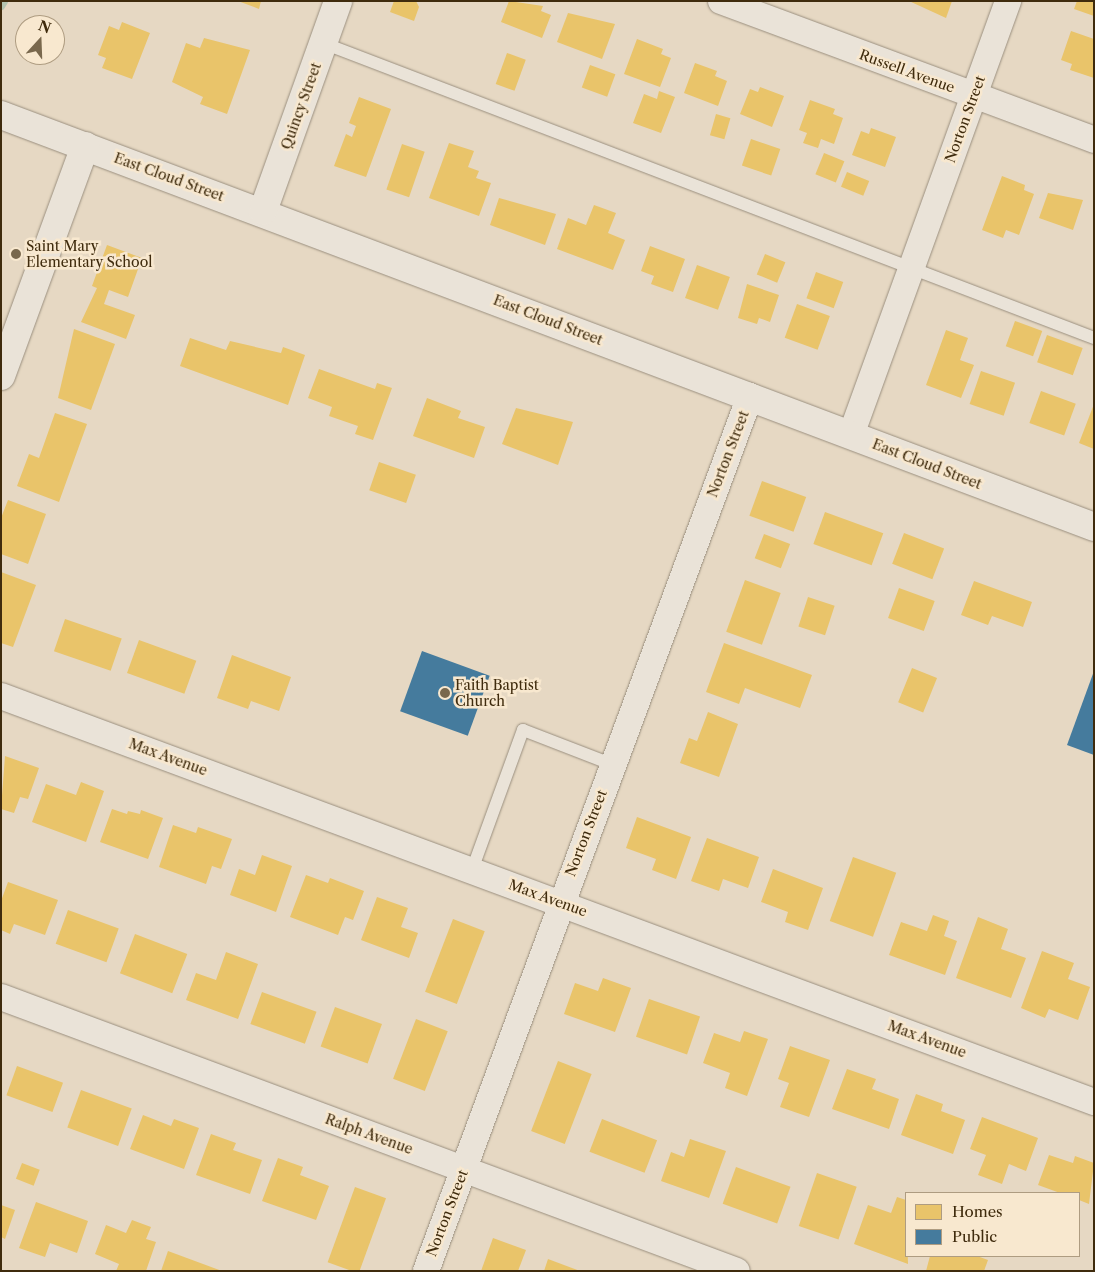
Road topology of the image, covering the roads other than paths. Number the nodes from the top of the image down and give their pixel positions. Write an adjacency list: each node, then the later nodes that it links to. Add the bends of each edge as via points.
1 (338, 1): 4 (main road, Quincy Street)
2 (721, 1): 5 (street, Russell Avenue)
3 (1008, 1): 5 (street, Norton Street)
4 (323, 43): 9 (main road, Quincy Street); 10 (lane)
5 (974, 95): 7 (street, Russell Avenue); 10 (street, Norton Street)
6 (1, 115): 8 (main road, East Cloud Street)
7 (1094, 140)
8 (85, 146): 9 (main road, East Cloud Street); 12 (main road)
9 (263, 211): 13 (main road, East Cloud Street)
10 (911, 268): 11 (lane); 14 (street, Norton Street)
11 (1094, 338)
12 (1, 376)
13 (750, 396): 14 (main road, East Cloud Street); 17 (street, Norton Street)
14 (851, 435): 15 (main road, East Cloud Street)
15 (1094, 527)
16 (1, 696): 18 (street, Max Avenue)
17 (612, 764): 18 (lane, via 524,730); 19 (street, Norton Street)
18 (472, 870): 19 (street, Max Avenue)
19 (560, 902): 21 (street, Max Avenue); 22 (street, Norton Street)
20 (1, 997): 22 (street, Ralph Avenue)
21 (1094, 1102)
22 (464, 1170): 23 (street, Norton Street); 24 (street, Ralph Avenue)
23 (426, 1271)
24 (737, 1271)

